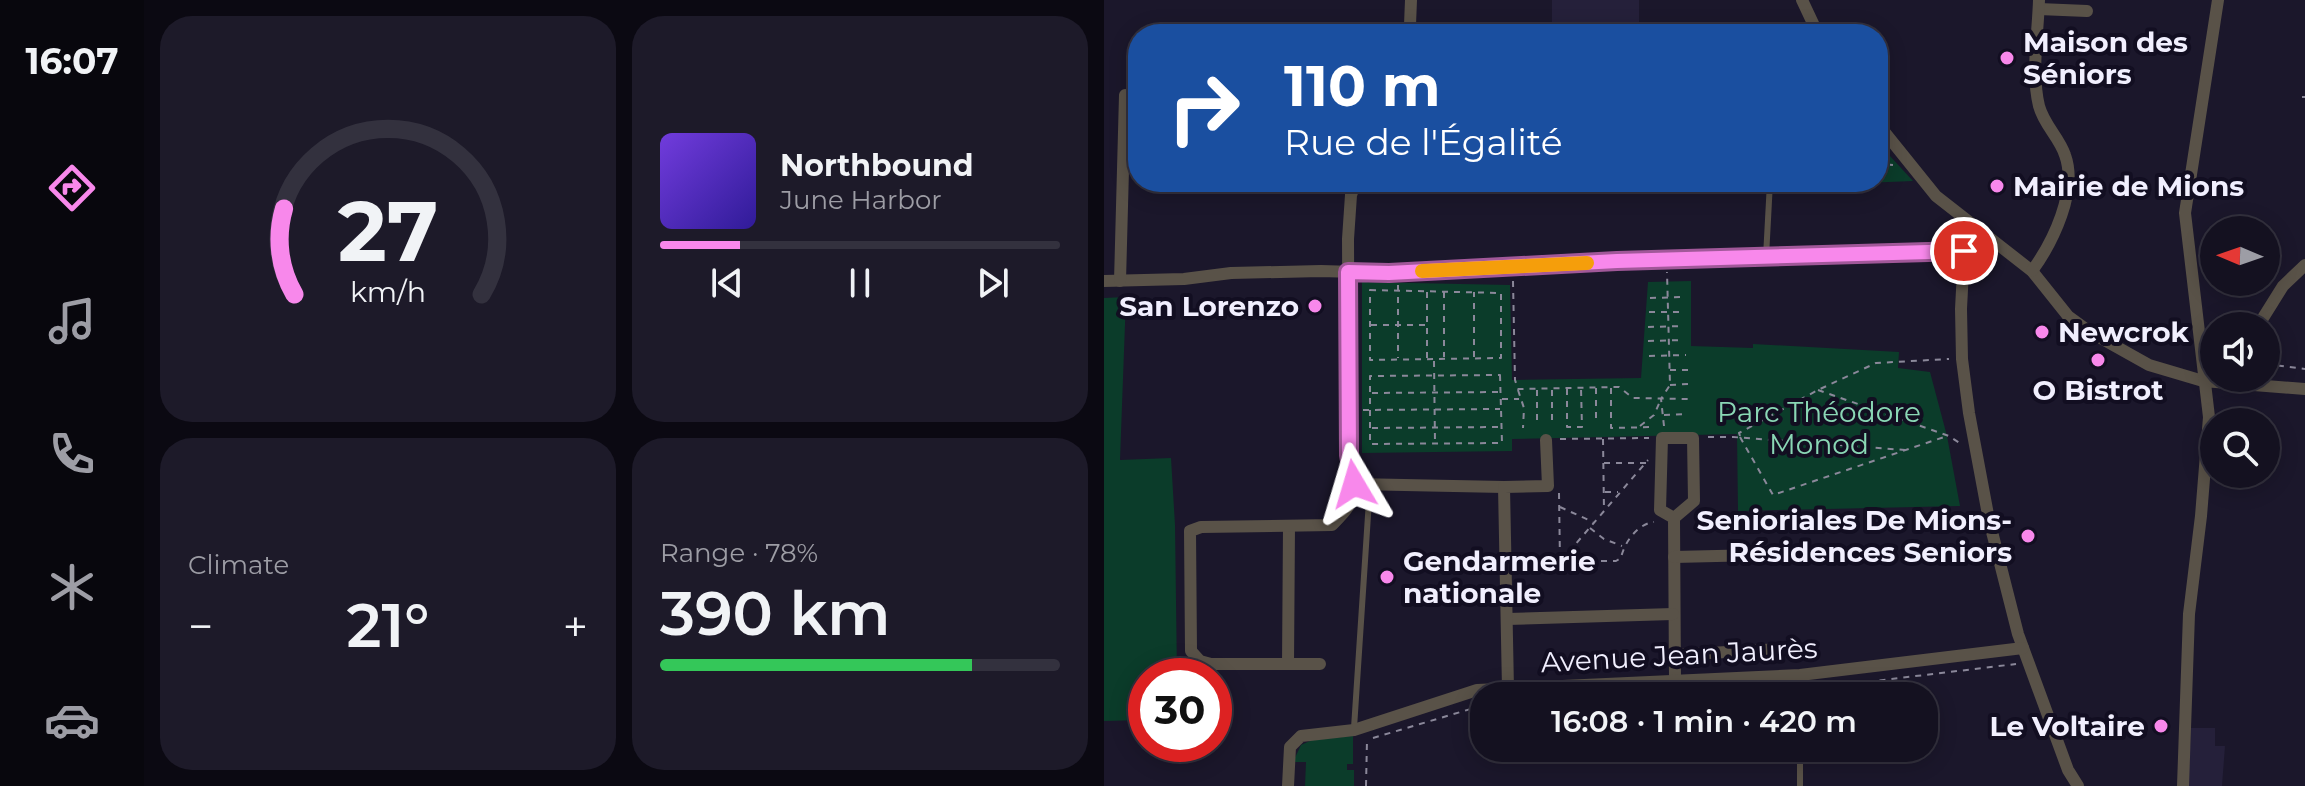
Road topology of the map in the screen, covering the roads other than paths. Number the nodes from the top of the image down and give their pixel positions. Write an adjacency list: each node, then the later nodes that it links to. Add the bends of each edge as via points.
1 (1411, 0): 6 (street)
2 (1802, 0): 7 (street)
3 (2218, 0): 21 (street, via 2185,213)
4 (2039, 4): 5 (street); 16 (street, via 2039,105 2070,175 2069,194)
5 (2087, 11)
6 (1410, 24)
7 (1813, 24)
8 (1125, 95): 19 (street)
9 (1888, 136): 12 (street, via 1936,196)
10 (1352, 192): 17 (street)
11 (1769, 192): 14 (lane)
12 (1975, 227): 13 (street); 16 (street)
13 (1964, 251): 14 (street); 37 (street, via 1962,359 1974,442)
14 (1766, 257): 17 (street)
15 (2305, 265): 20 (street)
16 (2032, 271): 22 (street, via 2068,316 2090,332 2149,365)
17 (1348, 272): 19 (street); 27 (street, via 1349,455)
18 (1104, 281): 19 (street)
19 (1120, 281)
20 (2267, 312)
21 (2200, 353)
22 (2200, 380)
23 (2280, 386): 24 (street)
24 (2305, 389)
25 (2205, 392): 52 (street, via 2207,457 2189,614)
26 (1546, 440): 29 (street, via 1548,486)
27 (1354, 484): 28 (street); 31 (street, via 1354,498 1332,525)
28 (1370, 485): 29 (street); 47 (lane)
29 (1504, 487): 35 (street)
30 (1674, 518): 30 (street, via 1694,501 1693,438 1662,441 1660,510); 33 (street)
31 (1289, 526): 39 (street); 39 (street, via 1190,531 1191,651 1211,664)
32 (1800, 554): 33 (street)
33 (1674, 557): 34 (street)
34 (1673, 614): 35 (street); 38 (street)
35 (1507, 619): 43 (street)
36 (1799, 648): 38 (street)
37 (2023, 648): 41 (street, Avenue Jean Jaurès); 51 (street)
38 (1674, 655): 42 (street)
39 (1288, 664): 40 (street)
40 (1320, 664)
41 (1800, 675): 42 (street, Avenue Jean Jaurès); 45 (lane)
42 (1675, 681): 44 (street, Avenue Jean Jaurès)
43 (1508, 682)
44 (1654, 682)
45 (1800, 682)
46 (1470, 692): 47 (street, Avenue Jean Jaurès)
47 (1354, 730): 49 (street, Avenue Jean Jaurès, via 1301,736 1290,747)
48 (1800, 762): 50 (lane)
49 (1288, 786)
50 (1800, 786)
51 (2078, 786)
52 (2183, 786)

